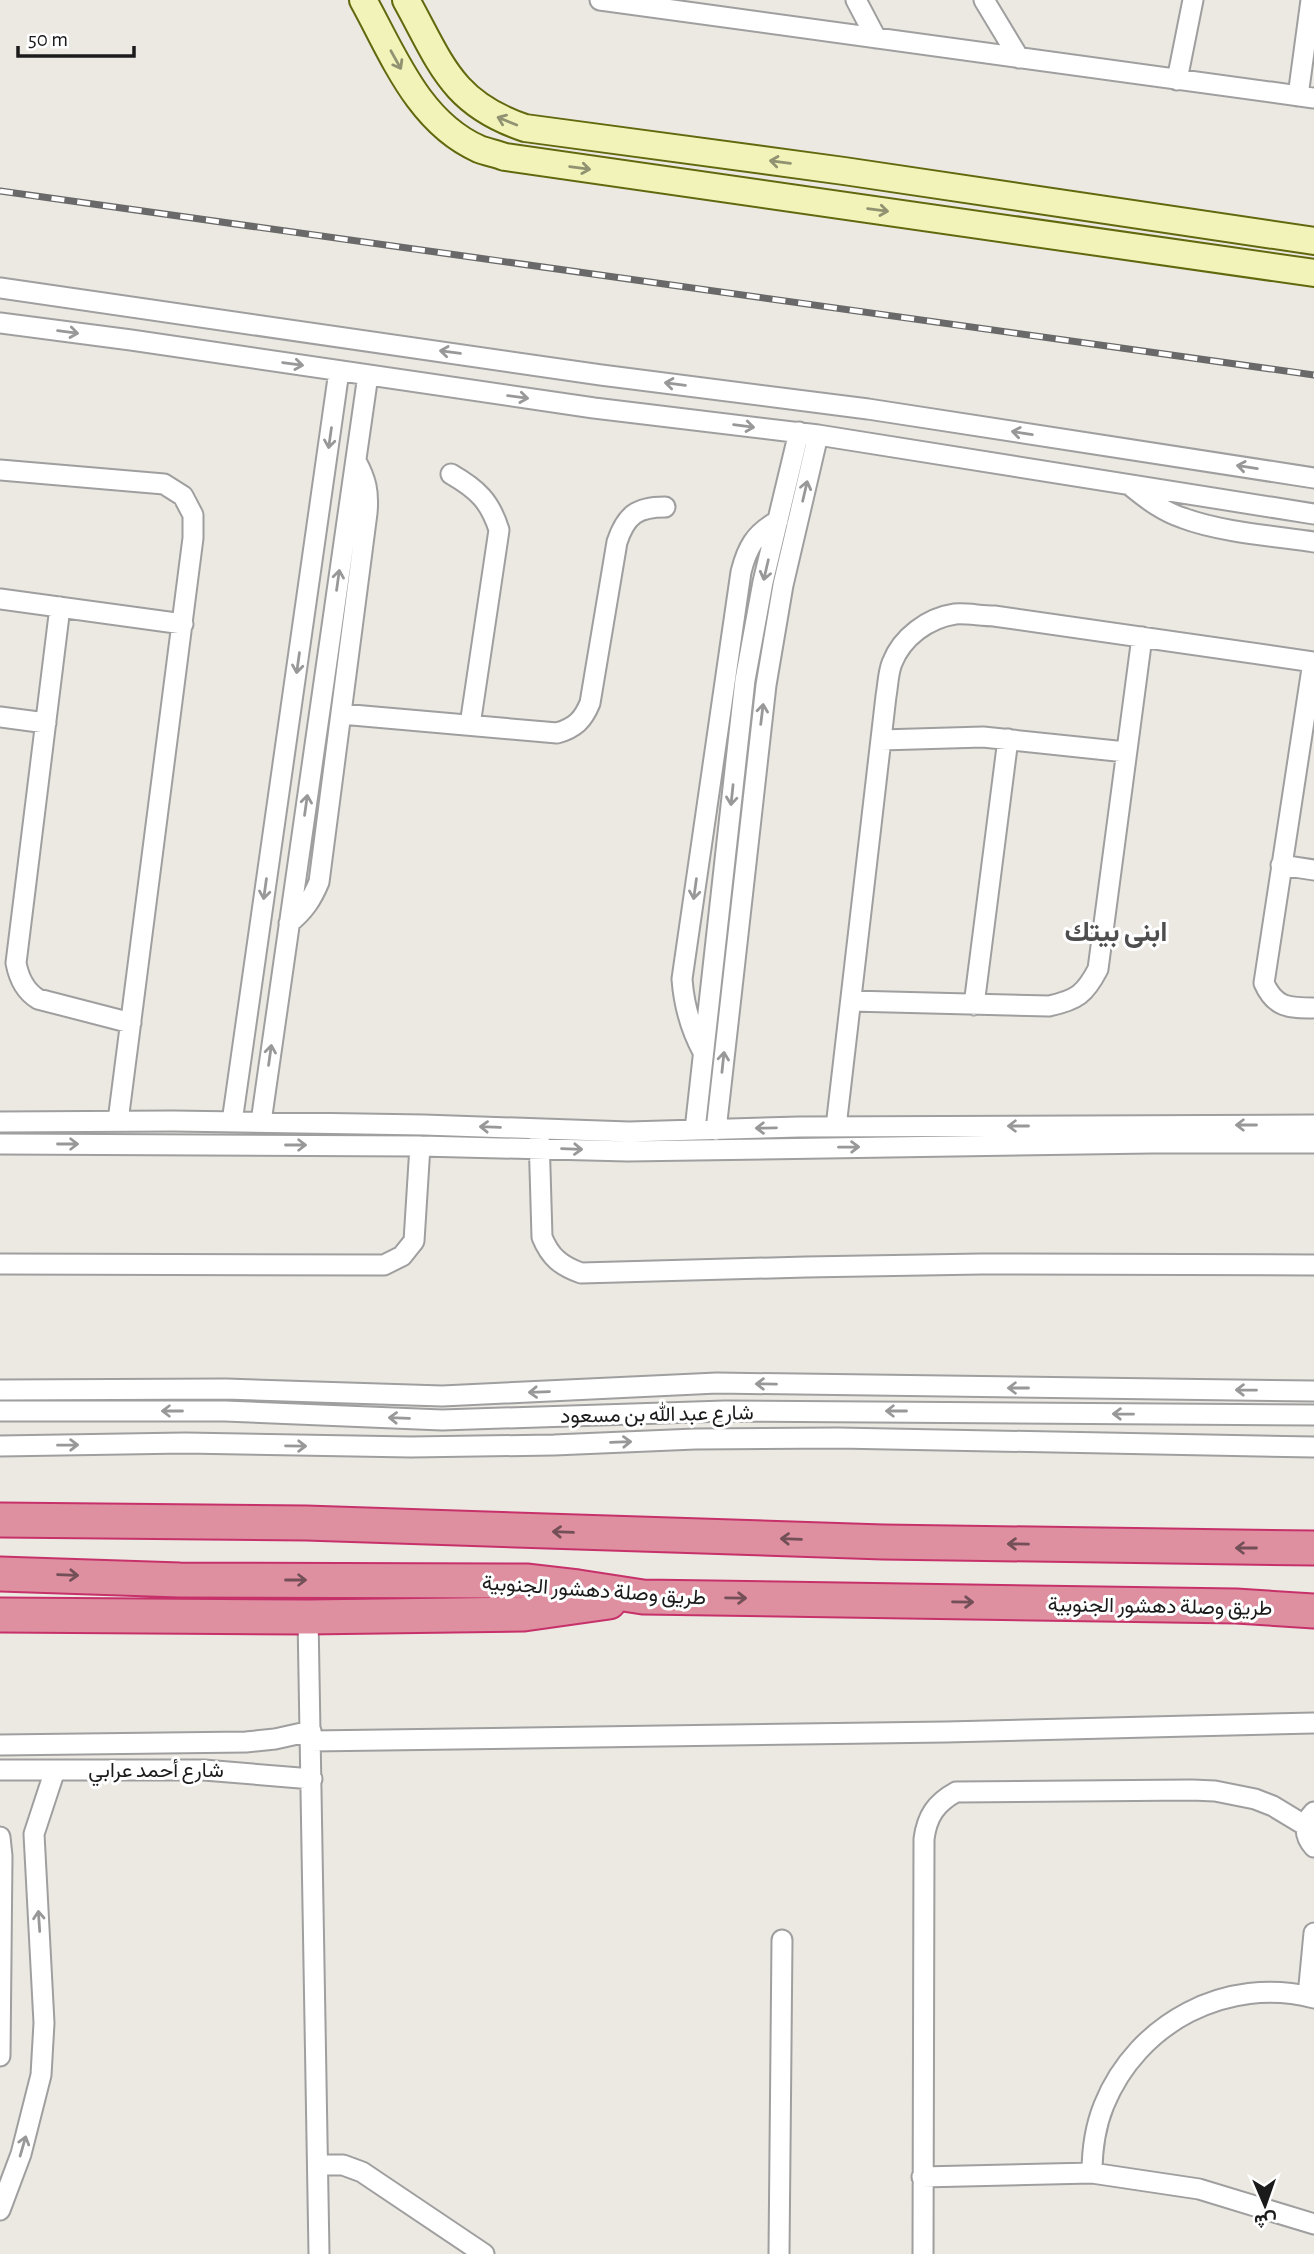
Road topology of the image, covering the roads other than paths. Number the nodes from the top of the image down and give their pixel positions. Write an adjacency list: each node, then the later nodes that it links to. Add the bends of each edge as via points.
1 (363, 0): 14 (street, one-way to 14, via 417,98 435,119 480,149 532,162)
2 (406, 0): 12 (street, one-way to 2, via 548,133 504,121 466,97 451,80)
3 (600, 0): 8 (street)
4 (856, 0): 8 (street)
5 (984, 0): 9 (street)
6 (1193, 0): 10 (street)
7 (1311, 0): 11 (street)
8 (876, 38): 9 (street)
9 (1019, 58): 10 (street)
10 (1177, 80): 11 (street)
11 (1306, 97)
12 (832, 169): 13 (street); 14 (street)
13 (993, 193): 15 (street); 16 (street)
14 (827, 202): 15 (street, one-way to 15)
15 (988, 226): 18 (street)
16 (1231, 229): 17 (street); 18 (street)
17 (1314, 241)
18 (1226, 260): 19 (street)
19 (1314, 273)
20 (0, 288): 21 (street)
21 (136, 306): 23 (street); 26 (street, one-way to 21)
22 (0, 323): 23 (street, one-way to 23)
23 (131, 340): 24 (street, one-way to 24)
24 (340, 371): 25 (street); 63 (street, one-way to 63)
25 (368, 375): 27 (street, one-way to 27); 31 (street)
26 (601, 375): 27 (street); 28 (street, one-way to 26)
27 (594, 408): 29 (street, one-way to 29)
28 (921, 418): 30 (street); 34 (street, one-way to 28)
29 (808, 434): 30 (street); 38 (street); 69 (street, one-way to 29, via 766,685)
30 (914, 450): 35 (street)
31 (356, 460): 45 (street, via 368,494); 54 (street, one-way to 31)
32 (0, 470): 42 (street, via 164,484 183,496 193,515)
33 (451, 474): 48 (street, via 481,495 499,530)
34 (1314, 478)
35 (1128, 484): 37 (street); 39 (street, via 1154,505 1184,519)
36 (665, 507): 48 (street, via 649,507 622,526 584,718 557,733)
37 (1314, 514)
38 (778, 521): 59 (street, one-way to 59, via 745,680); 59 (street, one-way to 59, via 758,534 741,572 682,979 687,1017)
39 (1314, 542)
40 (0, 598): 41 (street)
41 (61, 607): 42 (street); 47 (street)
42 (183, 624): 58 (street)
43 (1142, 637): 44 (street); 50 (street, via 994,617 956,614 935,619 916,630 892,664); 51 (street)
44 (1314, 662): 52 (street)
45 (341, 713): 48 (street); 54 (street, via 319,882 303,912)
46 (0, 717): 47 (street)
47 (46, 723): 58 (street, via 18,974 38,999)
48 (470, 725)
49 (1008, 739): 50 (street); 51 (street); 56 (street)
50 (881, 740): 55 (street)
51 (1126, 752): 56 (street, via 1098,969 1088,989 1071,1001 1049,1006)
52 (1282, 865): 53 (street); 57 (street, via 1264,983 1281,1005)
53 (1314, 870)
54 (289, 923): 64 (street, one-way to 54)
55 (851, 1001): 56 (street); 66 (street)
56 (974, 1005)
57 (1314, 1008)
58 (131, 1023): 60 (street)
59 (703, 1052): 68 (street)
60 (118, 1121): 61 (street); 62 (street)
61 (173, 1121): 63 (street); 73 (street)
62 (0, 1122)
63 (232, 1122): 64 (street)
64 (261, 1122): 70 (street, one-way to 64)
65 (1314, 1125): 66 (street, one-way to 66)
66 (836, 1127): 67 (street)
67 (799, 1128): 69 (street, one-way to 69); 75 (street)
68 (695, 1130): 69 (street); 70 (street)
69 (716, 1130)
70 (539, 1139): 74 (street); 75 (street, one-way to 75, via 628,1151); 77 (street, via 542,1237 556,1261 581,1273 981,1264)
71 (1314, 1143): 75 (street, one-way to 71)
72 (0, 1144): 73 (street, one-way to 73)
73 (173, 1144): 74 (street, one-way to 74)
74 (420, 1146): 76 (street, via 414,1241 402,1256 384,1265)
75 (799, 1148)
76 (0, 1264)
77 (1314, 1265)
78 (810, 1384): 79 (street); 85 (street, one-way to 85, via 717,1383); 89 (street)
79 (982, 1388): 83 (street, one-way to 79); 90 (street)
80 (226, 1389): 82 (street); 85 (street); 88 (street)
81 (0, 1390): 82 (street)
82 (55, 1390): 87 (street)
83 (1152, 1390): 84 (street, one-way to 83); 91 (street)
84 (1314, 1391)
85 (442, 1396): 93 (street)
86 (0, 1411): 87 (street, شارع عبد الله بن مسعود)
87 (55, 1411): 88 (street, شارع عبد الله بن مسعود, one-way to 87)
88 (225, 1411): 93 (street, شارع عبد الله بن مسعود, one-way to 88)
89 (811, 1411): 90 (street, شارع عبد الله بن مسعود, one-way to 89); 93 (street, شارع عبد الله بن مسعود)
90 (982, 1412): 91 (street, شارع عبد الله بن مسعود, one-way to 90)
91 (1152, 1414): 92 (street, شارع عبد الله بن مسعود)
92 (1314, 1415)
93 (442, 1420)
94 (0, 1446): 95 (street, شارع عبد الله بن مسعود, one-way to 95, via 411,1447 838,1438)
95 (1314, 1447)
96 (0, 1520): 97 (highway, one-way to 96, via 883,1542 306,1523)
97 (1314, 1548)
98 (0, 1574): 99 (highway, طريق وصلة دهشور الجنوبية, one-way to 99, via 180,1580 526,1581)
99 (643, 1597): 100 (highway, طريق وصلة دهشور الجنوبية, one-way to 100); 102 (highway, via 524,1614)
100 (1314, 1611)
101 (0, 1615): 102 (highway)
102 (309, 1617): 104 (street)
103 (1314, 1723): 104 (street, via 946,1732)
104 (311, 1736): 105 (street, via 246,1742); 108 (street)
105 (0, 1745)
106 (0, 1770): 107 (street, شارع أحمد عرابي)
107 (55, 1770): 108 (street, شارع أحمد عرابي, via 227,1770); 119 (street, one-way to 107, via 21,2154 41,2075 44,2004 34,1834)
108 (312, 1779): 116 (street)
109 (1311, 1815): 111 (street, via 1307,1837); 118 (street, via 1237,1795 1192,1790 956,1792 943,1799 926,1824 925,1839)
110 (0, 1837): 115 (street)
111 (1314, 1848)
112 (1314, 1933): 114 (street)
113 (782, 1940): 123 (street)
114 (1311, 1997): 117 (street, via 1283,1992 1231,1996 1186,2012 1148,2039 1121,2071 1103,2107)
115 (0, 2056)
116 (319, 2165): 121 (street); 122 (street, via 343,2165 362,2172)
117 (1092, 2173): 118 (street); 120 (street, via 1199,2189)
118 (922, 2177): 124 (street)
119 (0, 2210)
120 (1314, 2224)
121 (318, 2254)
122 (484, 2254)
123 (779, 2254)
124 (923, 2254)

